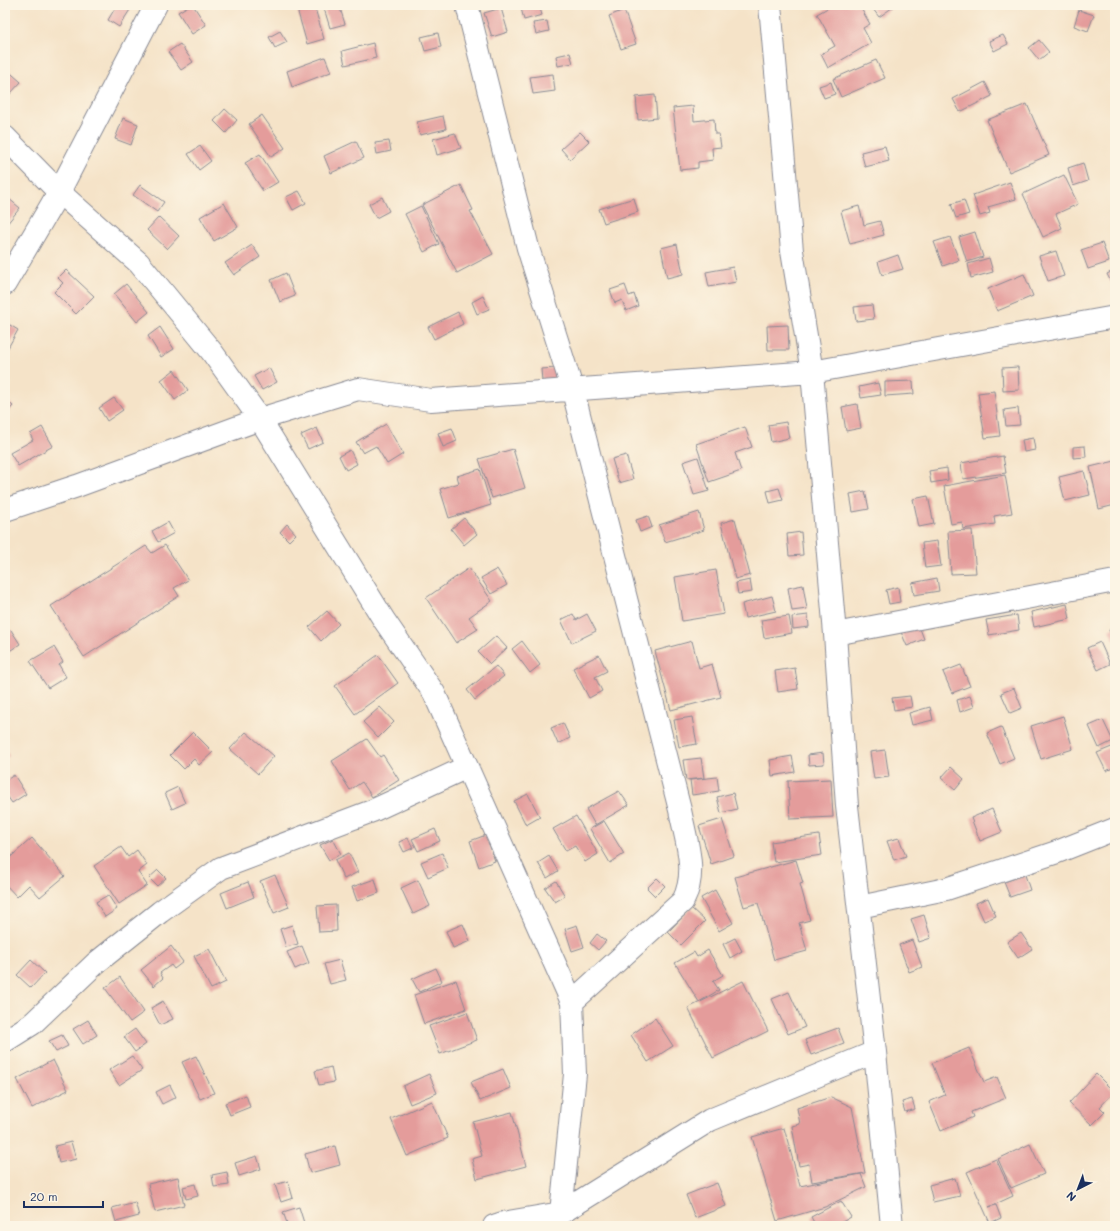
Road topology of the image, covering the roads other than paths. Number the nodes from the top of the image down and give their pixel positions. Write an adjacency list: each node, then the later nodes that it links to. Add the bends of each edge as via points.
1 (156, 5): 5 (street)
2 (467, 5): 9 (street, via 528,248)
3 (770, 5): 8 (street, via 792,251)
4 (5, 137): 5 (street)
5 (59, 192): 6 (street); 10 (street, via 139,263 212,352)
6 (5, 284)
7 (1115, 317): 8 (street)
8 (812, 372): 9 (street); 13 (street)
9 (573, 391): 10 (street, via 432,400 358,389); 17 (street, via 680,810 692,873 690,889 683,901)
10 (260, 419): 11 (street); 14 (street, via 384,620 434,692)
11 (5, 510)
12 (1115, 581): 13 (street)
13 (835, 634): 16 (street, via 847,806)
14 (467, 767): 17 (street); 18 (street, via 372,811 221,868 96,963 32,1024)
15 (1115, 829): 16 (street, via 1057,852 946,889)
16 (859, 907): 19 (street)
17 (572, 1002): 20 (street, via 575,1074)
18 (5, 1042)
19 (875, 1052): 20 (street, via 710,1120); 22 (street)
20 (561, 1213): 21 (street)
21 (494, 1226)
22 (892, 1226)

